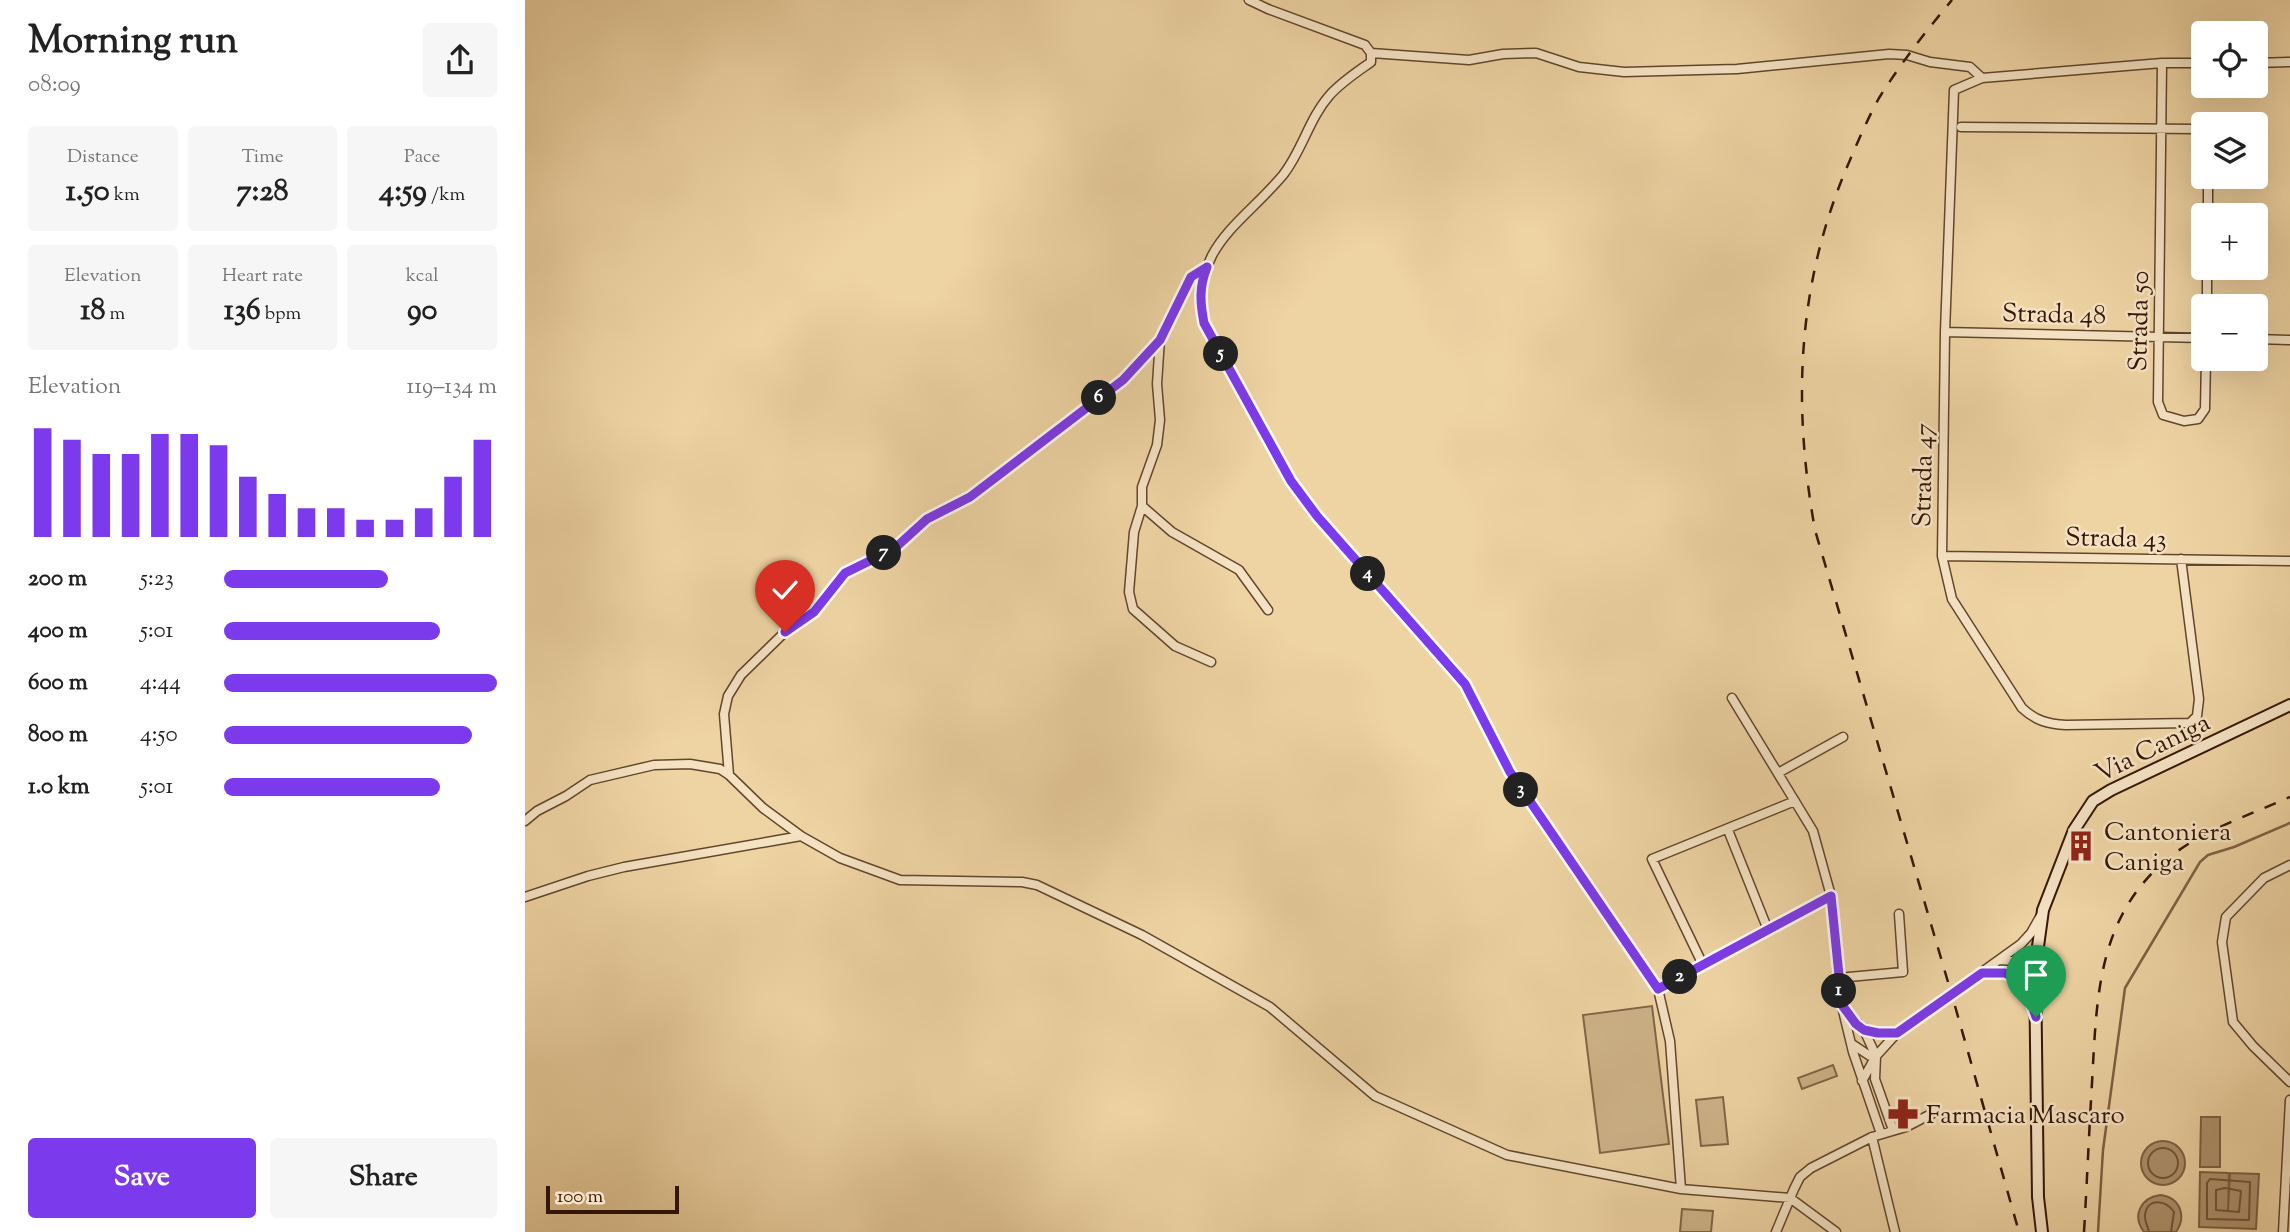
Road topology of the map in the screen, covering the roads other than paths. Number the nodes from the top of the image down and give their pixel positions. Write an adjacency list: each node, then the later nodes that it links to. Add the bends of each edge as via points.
1 (1249, 0): 2 (street, via 1347,37)
2 (1371, 53): 7 (street, via 1469,60 1536,53 1579,67 1624,72 1737,69 1889,54 1970,67); 11 (street, via 1371,62 1330,94 1283,174 1240,218)
3 (2290, 62): 6 (street)
4 (2162, 63): 5 (street); 7 (street, Strada 47); 9 (street, Strada 50)
5 (2191, 63)
6 (2268, 63)
7 (1982, 78): 12 (street, Strada 47, via 1954,90)
8 (1961, 127): 9 (street)
9 (2162, 129): 10 (street); 13 (street, Strada 50)
10 (2191, 130)
11 (1207, 267): 16 (street, via 1191,277); 46 (street, via 1201,282 1204,323 1291,481 1465,684 1516,781)
12 (1945, 332): 13 (street, Strada 48); 20 (street, Strada 47)
13 (2159, 337): 14 (street, Strada 48); 18 (street, Strada 50, via 2158,402 2163,415 2184,421 2198,419 2205,409)
14 (2191, 338)
15 (2268, 339): 17 (street)
16 (1160, 340): 19 (street, via 1160,420 1142,488); 29 (street, via 1123,380 970,497 927,519 894,549 845,573 814,612 785,632 741,676 728,696 725,714)
17 (2290, 340)
18 (2206, 371)
19 (1142, 506): 23 (street, via 1172,532 1239,570); 24 (street, via 1133,532 1129,592 1133,610 1175,646)
20 (1942, 556): 21 (street, Strada 43); 21 (street, Strada 47, via 1952,599 2022,708 2047,724 2066,725 2190,723 2197,716 2199,699)
21 (2181, 559): 22 (street, Strada 43)
22 (2290, 561)
23 (1268, 610)
24 (1211, 662)
25 (1733, 698): 28 (street)
26 (2289, 708): 37 (street, Via Caniga, via 2093,802 2074,830)
27 (1843, 737): 28 (street)
28 (1778, 773): 30 (street)
29 (729, 775): 31 (street, via 689,764 618,772 590,780); 33 (street, via 762,808)
30 (1795, 802): 32 (street); 35 (street, via 1813,831)
31 (525, 821)
32 (1728, 830): 39 (street); 41 (street, via 1652,859)
33 (801, 836): 36 (street, via 624,867); 60 (street, via 840,858 900,880 1037,885 1142,935 1270,1007 1355,1081 1393,1105 1507,1155)
34 (2290, 865): 54 (street, via 2264,878 2226,917 2222,942 2233,1022)
35 (1831, 896): 39 (street); 45 (street)
36 (525, 897)
37 (2043, 911): 40 (street, via 2031,933); 42 (street, Via Caniga)
38 (1899, 914): 45 (street, via 1903,972)
39 (1768, 930): 41 (street)
40 (2000, 960): 42 (street); 43 (street)
41 (1703, 965): 46 (street)
42 (2035, 968): 44 (street); 48 (street, Via Caniga)
43 (1982, 973): 44 (street); 50 (street)
44 (2005, 973): 48 (street, via 2027,989)
45 (1838, 978): 47 (street)
46 (1658, 989): 60 (street, via 1670,1041)
47 (1842, 1005): 49 (street); 51 (street)
48 (2036, 1017): 65 (street, Via Caniga)
49 (1864, 1030): 50 (street); 52 (street)
50 (1897, 1033): 52 (street)
51 (1852, 1044): 52 (street); 53 (street)
52 (1876, 1056): 53 (street); 57 (street, via 1875,1079)
53 (1863, 1082): 58 (street)
54 (2290, 1082)
55 (2290, 1100): 66 (street)
56 (1935, 1112): 57 (street)
57 (1893, 1130): 58 (street)
58 (1881, 1134): 59 (street)
59 (1872, 1137): 61 (street, via 1811,1168 1800,1177); 64 (street)
60 (1681, 1189): 61 (street)
61 (1790, 1198): 62 (street); 63 (street)
62 (1777, 1232)
63 (1836, 1232)
64 (1895, 1232)
65 (2042, 1232)
66 (2283, 1232)

